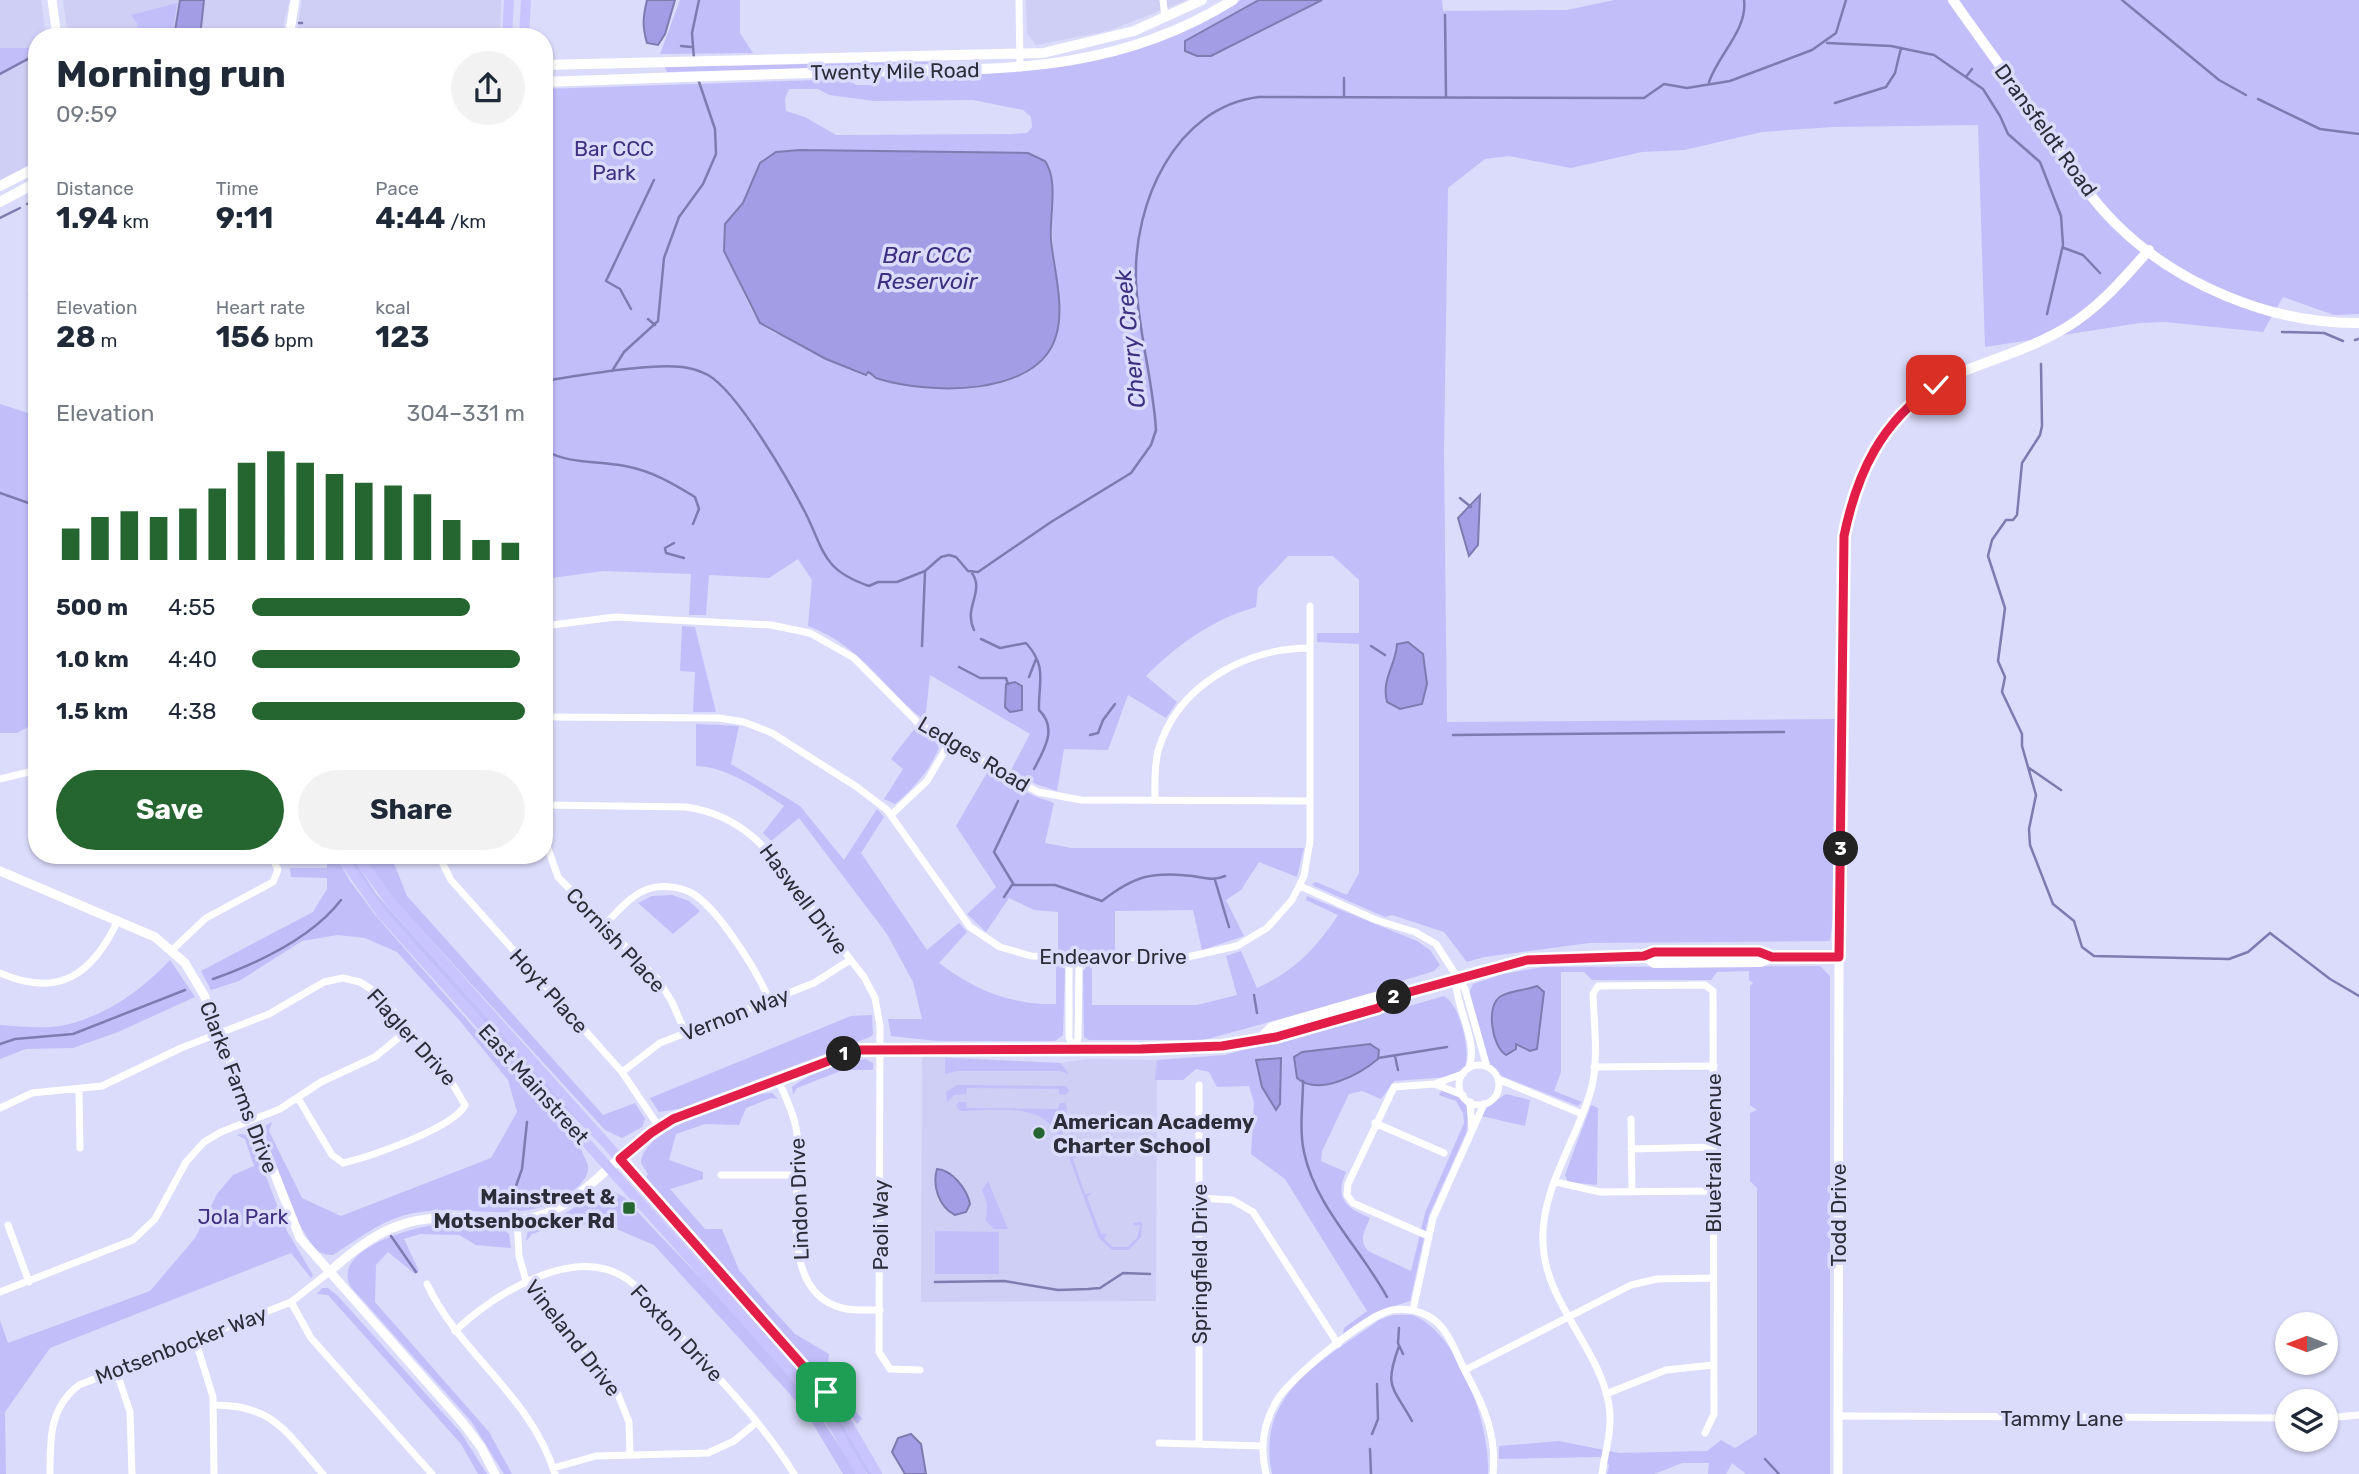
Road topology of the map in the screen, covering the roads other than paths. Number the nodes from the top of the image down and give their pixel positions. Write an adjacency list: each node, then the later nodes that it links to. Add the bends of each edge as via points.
1 (52, 0): 11 (street)
2 (295, 0): 12 (street)
3 (509, 0): 13 (main road)
4 (526, 0): 14 (main road)
5 (1019, 0): 15 (street)
6 (1163, 0): 10 (street)
7 (1202, 0): 10 (main road, Twenty Mile Road)
8 (1233, 0): 16 (main road, Twenty Mile Road, via 1161,37)
9 (1954, 1): 24 (main road, Dransfeldt Road, via 2096,200 2121,229)
10 (1165, 18): 15 (main road, Twenty Mile Road, via 1085,45); 16 (main road, via 1160,31 1099,51)
11 (56, 28)
12 (290, 28)
13 (508, 28)
14 (524, 28)
15 (1019, 54): 17 (main road, Twenty Mile Road); 18 (street)
16 (1092, 58): 18 (main road, Twenty Mile Road)
17 (553, 65)
18 (1020, 68): 19 (main road, Twenty Mile Road)
19 (553, 82)
20 (28, 172): 21 (main road)
21 (0, 186)
22 (28, 187): 23 (main road)
23 (0, 202)
24 (2149, 250): 25 (main road, Dransfeldt Road, via 2198,282 2246,303 2312,322); 47 (main road, via 2106,298 2072,324 1929,390 1888,428 1860,474 1844,536)
25 (2359, 323)
26 (1310, 606): 28 (street, Endeavor Drive)
27 (553, 625): 30 (street, Ledges Road, via 604,617 771,625 802,631 828,640 854,659 906,713)
28 (1310, 649): 33 (street, via 1282,649 1250,657 1188,698 1170,721 1159,749); 34 (street, Endeavor Drive)
29 (553, 717): 36 (street, Endeavor Drive, via 744,722 793,745)
30 (950, 742): 33 (street, Ledges Road, via 1052,797); 36 (street, via 928,781)
31 (28, 774): 32 (street)
32 (0, 779)
33 (1155, 800): 34 (street, Ledges Road)
34 (1310, 801): 43 (street, Endeavor Drive, via 1310,849)
35 (553, 805): 49 (street, Haswell Drive, via 686,807 732,820 766,846)
36 (891, 815): 48 (street, Endeavor Drive, via 957,912 977,933 1014,953)
37 (275, 864): 46 (street, via 273,882 202,921)
38 (347, 864): 86 (main road, East Mainstreet, via 381,913)
39 (363, 864): 85 (main road, East Mainstreet, via 392,904)
40 (443, 864): 62 (street, Hoyt Place, via 456,887)
41 (551, 864): 45 (street, Cornish Place, via 562,883)
42 (0, 871): 44 (street, Clarke Farms Drive)
43 (1300, 886): 48 (street, Endeavor Drive, via 1272,923 1230,948 1176,958); 51 (street, via 1420,934 1446,956)
44 (118, 920): 46 (street, Clarke Farms Drive); 50 (street, via 98,957 68,979 32,984)
45 (603, 926): 52 (street, via 648,889 688,891 706,905 756,971); 54 (street, Cornish Place, via 659,981)
46 (172, 950): 55 (street, Clarke Farms Drive, via 195,977)
47 (1839, 957): 51 (main road, via 1772,957 1761,962 1654,963 1644,956 1527,960); 120 (street, Todd Drive)
48 (1074, 958): 57 (street, via 1069,965 1069,1038)
49 (850, 960): 52 (street, Vernon Way, via 814,984); 56 (street, Haswell Drive, via 875,998)
50 (0, 973)
51 (1456, 979): 57 (main road, via 1395,996 1378,1008 1276,1037 1201,1047); 59 (street, via 1465,989); 61 (street, via 1455,993 1471,1050)
52 (769, 1000): 54 (street, Vernon Way)
53 (409, 1029): 55 (street, Flagler Drive, via 373,989 343,978 324,982 269,1014); 71 (street, via 382,1053 321,1082); 71 (street, Flagler Drive, via 442,1066 465,1105 460,1113 343,1163 332,1154)
54 (685, 1032): 62 (street, Vernon Way, via 649,1049)
55 (219, 1034): 68 (street, Flagler Drive, via 102,1086); 77 (street, Clarke Farms Drive)
56 (880, 1047): 57 (main road); 63 (main road, via 853,1051); 105 (street, Paoli Way)
57 (1075, 1049)
58 (1714, 1066): 60 (street); 60 (street, Bluetrail Avenue, via 1714,994 1709,986 1595,987); 81 (street, Bluetrail Avenue)
59 (1487, 1067): 61 (street); 64 (street)
60 (1594, 1067): 75 (street)
61 (1466, 1070): 65 (street); 69 (street)
62 (622, 1072): 79 (street, Hoyt Place)
63 (778, 1079): 79 (main road); 88 (street, Lindon Drive, via 796,1128)
64 (1498, 1079): 67 (street); 70 (street)
65 (1434, 1084): 69 (street); 78 (street, via 1394,1087)
66 (1199, 1085): 92 (street, Springfield Drive)
67 (1513, 1087): 70 (street); 75 (street)
68 (79, 1090): 74 (street, Flagler Drive, via 26,1094); 82 (street)
69 (1462, 1095): 72 (street)
70 (1496, 1095): 73 (street)
71 (299, 1098): 77 (street)
72 (1470, 1102): 73 (street); 80 (street)
73 (1484, 1104): 80 (street)
74 (0, 1108)
75 (1582, 1114): 89 (street)
76 (1631, 1119): 83 (street)
77 (252, 1121): 98 (street, Clarke Farms Drive, via 298,1233); 100 (street, via 214,1136 194,1151 155,1219 133,1240)
78 (1375, 1123): 84 (street); 95 (street, via 1347,1195 1353,1203)
79 (659, 1127): 85 (main road)
80 (1472, 1130): 95 (street)
81 (1714, 1147): 83 (street); 91 (street, Bluetrail Avenue)
82 (80, 1148)
83 (1631, 1149): 90 (street)
84 (1444, 1153)
85 (620, 1159): 86 (main road); 138 (main road, East Mainstreet, via 814,1376)
86 (609, 1168): 93 (street, via 561,1207); 137 (main road, East Mainstreet, via 804,1386)
87 (721, 1175): 88 (street)
88 (798, 1175): 96 (street, Lindon Drive)
89 (1556, 1182): 90 (street, via 1589,1191); 107 (street, via 1544,1220 1544,1254 1552,1284)
90 (1632, 1191): 91 (street)
91 (1713, 1191): 99 (street, Bluetrail Avenue)
92 (1199, 1198): 110 (street, via 1232,1200 1253,1212); 126 (street, Springfield Drive)
93 (517, 1220): 98 (street, via 445,1217 408,1222 365,1241); 102 (street, Vineland Drive, via 519,1256)
94 (8, 1225): 100 (street)
95 (1429, 1236): 106 (street)
96 (798, 1252): 97 (street); 105 (street, Lindon Drive, via 806,1280 824,1299 848,1309)
97 (788, 1253)
98 (328, 1273): 104 (street, Motsenbocker Way); 135 (street, Clarke Farms Drive, via 469,1431)
99 (1713, 1278): 107 (street, via 1640,1282); 112 (street, Bluetrail Avenue)
100 (29, 1282): 103 (street)
101 (427, 1284): 108 (street)
102 (527, 1284): 108 (street, Foxton Drive, via 486,1305); 123 (street, Foxton Drive, via 557,1269 575,1266 599,1267 623,1277); 128 (street, Vineland Drive, via 615,1387 629,1422)
103 (0, 1292)
104 (291, 1302): 109 (street, Motsenbocker Way); 134 (street, via 311,1338)
105 (880, 1310): 111 (street, Paoli Way, via 879,1352)
106 (1413, 1310): 110 (street, via 1382,1314); 116 (street, via 1440,1325)
107 (1569, 1317): 116 (street); 117 (street)
108 (455, 1331): 129 (street, via 522,1407)
109 (195, 1339): 114 (street, Motsenbocker Way); 118 (street)
110 (1338, 1344): 127 (street, via 1284,1388 1268,1419)
111 (884, 1364): 113 (street); 115 (street, via 895,1370)
112 (1713, 1365): 117 (street, via 1666,1370); 124 (street, Bluetrail Avenue, via 1714,1414)
113 (877, 1369)
114 (116, 1370): 130 (street, Motsenbocker Way, via 79,1385 60,1405 50,1432); 131 (street, via 130,1412)
115 (920, 1370)
116 (1465, 1370): 140 (street, via 1489,1419)
117 (1606, 1394): 141 (street, via 1610,1434)
118 (214, 1405): 132 (street); 133 (street, via 244,1406 267,1415)
119 (2359, 1415): 121 (street)
120 (1838, 1416): 122 (street, Tammy Lane); 142 (street, Todd Drive)
121 (2338, 1417)
122 (2275, 1418)
123 (757, 1422): 128 (street, via 734,1441 708,1453); 136 (street, Foxton Drive)
124 (1705, 1433)
125 (1159, 1443): 126 (street)
126 (1199, 1444): 127 (street)
127 (1263, 1446): 139 (street)
128 (630, 1455): 129 (street, via 589,1457)
129 (554, 1471)
130 (50, 1474)
131 (132, 1474)
132 (214, 1474)
133 (323, 1474)
134 (432, 1474)
135 (495, 1474)
136 (794, 1474)
137 (862, 1474)
138 (877, 1474)
139 (1266, 1474)
140 (1493, 1474)
141 (1602, 1474)
142 (1838, 1474)

